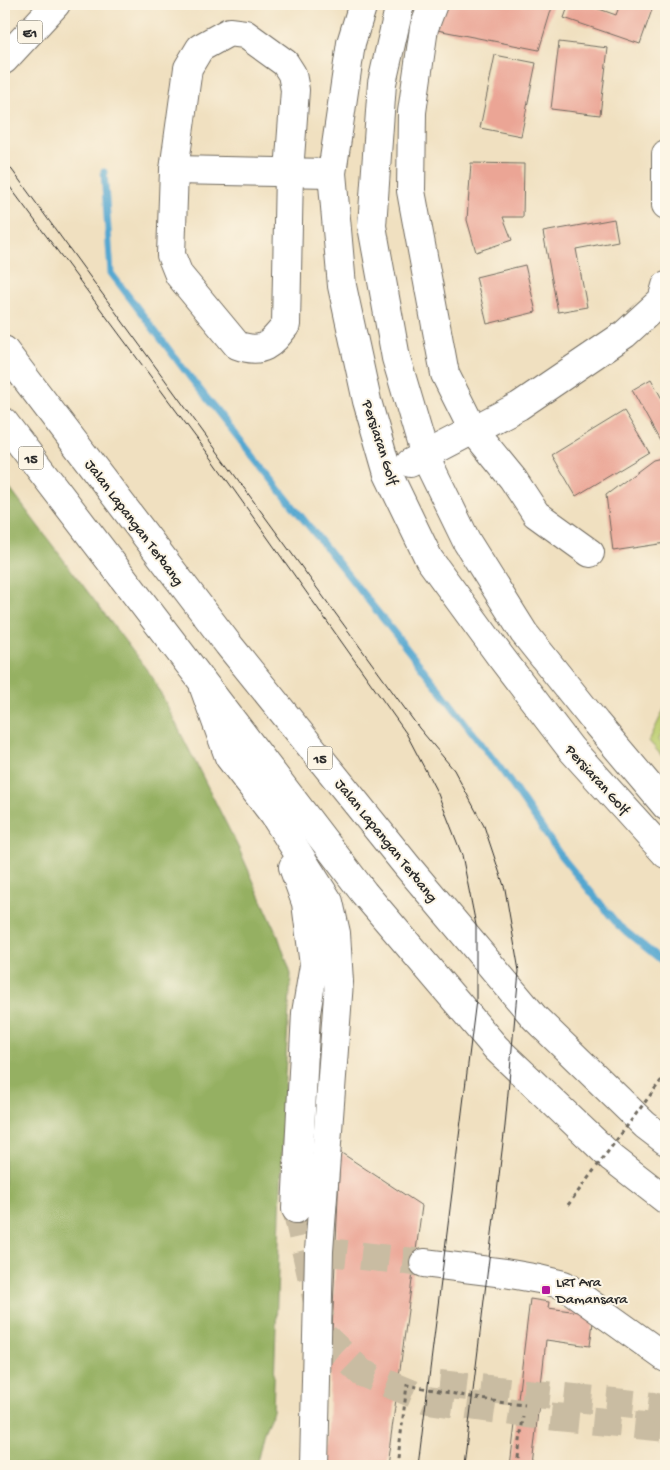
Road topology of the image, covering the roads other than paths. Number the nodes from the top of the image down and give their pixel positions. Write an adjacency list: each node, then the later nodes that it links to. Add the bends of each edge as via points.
1 (56, 4): 5 (main road, E1)
2 (363, 4): 9 (main road, Persiaran Golf, via 351,43)
3 (400, 4): 15 (main road, via 382,83 372,226 396,358)
4 (433, 4): 14 (main road, via 424,28 412,112 412,191 445,374)
5 (4, 60)
6 (666, 154): 10 (main road)
7 (174, 170): 8 (main road); 8 (main road, via 188,68 200,48 229,32 245,34 285,63 292,74 295,90); 8 (main road, via 171,255 179,275 237,345 250,350 272,343 286,325)
8 (289, 172): 9 (main road)
9 (332, 173): 16 (main road, Persiaran Golf, via 342,286 367,401)
10 (666, 205)
11 (666, 286): 14 (main road, via 662,300 625,334 519,406)
12 (4, 350): 22 (main road, Jalan Lapangan Terbang / 15, via 228,644 413,873 535,1018 645,1125)
13 (4, 422): 18 (main road, 15)
14 (473, 430): 15 (main road); 17 (main road, via 513,479 536,514)
15 (426, 456): 16 (main road); 19 (main road, via 467,542 524,633)
16 (388, 474): 21 (main road, Persiaran Golf, via 429,559 571,748)
17 (590, 553)
18 (202, 682): 20 (main road, via 229,757); 23 (main road, 15, via 364,892 496,1048 612,1158)
19 (666, 806)
20 (274, 815): 24 (main road, via 306,903 314,965 306,1013); 27 (main road, via 329,902 336,933 339,982 319,1251)
21 (666, 854)
22 (666, 1141)
23 (666, 1200)
24 (296, 1209)
25 (424, 1263): 26 (main road, via 539,1278 564,1285)
26 (666, 1358)
27 (314, 1466)

